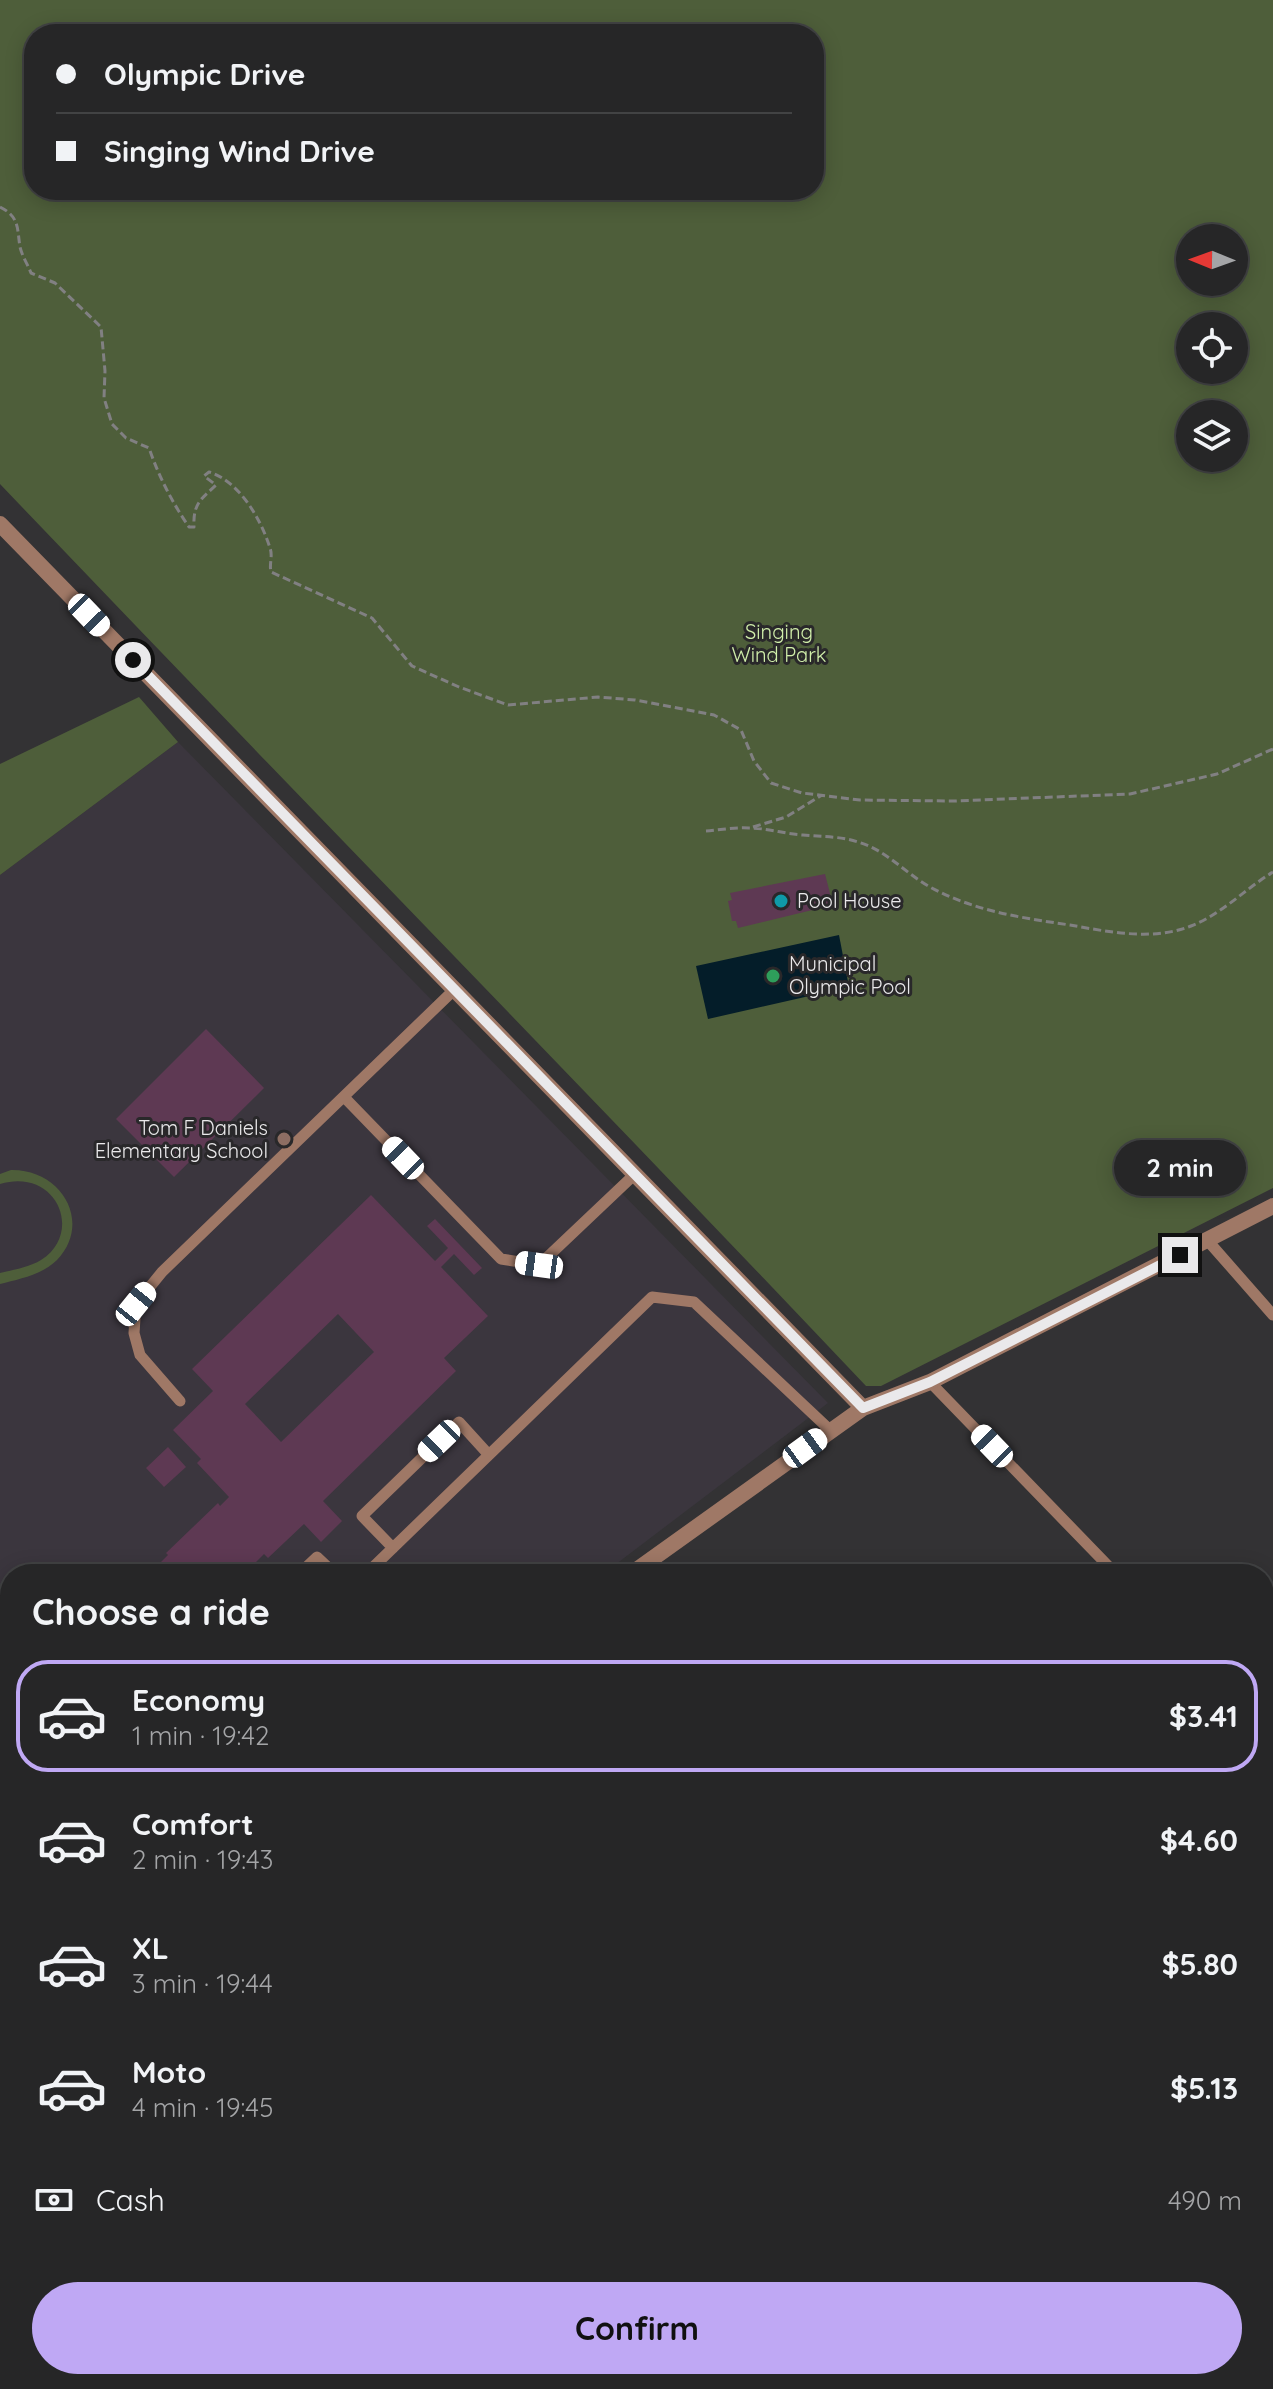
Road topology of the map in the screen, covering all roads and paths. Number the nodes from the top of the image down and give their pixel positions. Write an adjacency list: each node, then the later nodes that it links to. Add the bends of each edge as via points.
1 (0, 207): 4 (path, via 17,223 20,249 31,273 55,283 101,327 104,398 112,424 126,438 149,448 189,527 194,527 193,510 216,485 204,476 222,476 252,508 272,551 271,572 372,618 412,666 508,705 598,697 714,715 741,730 771,783)
2 (0, 524): 8 (street)
3 (1273, 749): 4 (path, via 1217,774 1130,794 954,801)
4 (822, 795): 5 (path, via 786,817)
5 (749, 828): 6 (path); 7 (path, via 860,842 931,888 964,902 1108,932 1163,932 1190,926)
6 (706, 831)
7 (1273, 872)
8 (455, 989): 9 (lane); 10 (street)
9 (344, 1097): 10 (lane, via 501,1259 539,1265); 15 (lane, via 162,1272 136,1304 134,1333 140,1355)
10 (635, 1174): 16 (street)
11 (1273, 1206): 12 (street)
12 (1208, 1241): 13 (lane); 14 (street)
13 (1273, 1315)
14 (930, 1382): 16 (street); 24 (lane)
15 (180, 1401)
16 (863, 1408): 17 (street)
17 (830, 1430): 18 (lane, via 694,1302 652,1297); 23 (street)
18 (489, 1455): 19 (lane); 19 (lane, via 459,1422 362,1516)
19 (393, 1548): 22 (lane)
20 (310, 1564): 21 (lane, via 317,1557)
21 (324, 1564)
22 (376, 1564)
23 (645, 1564)
24 (1106, 1564)

